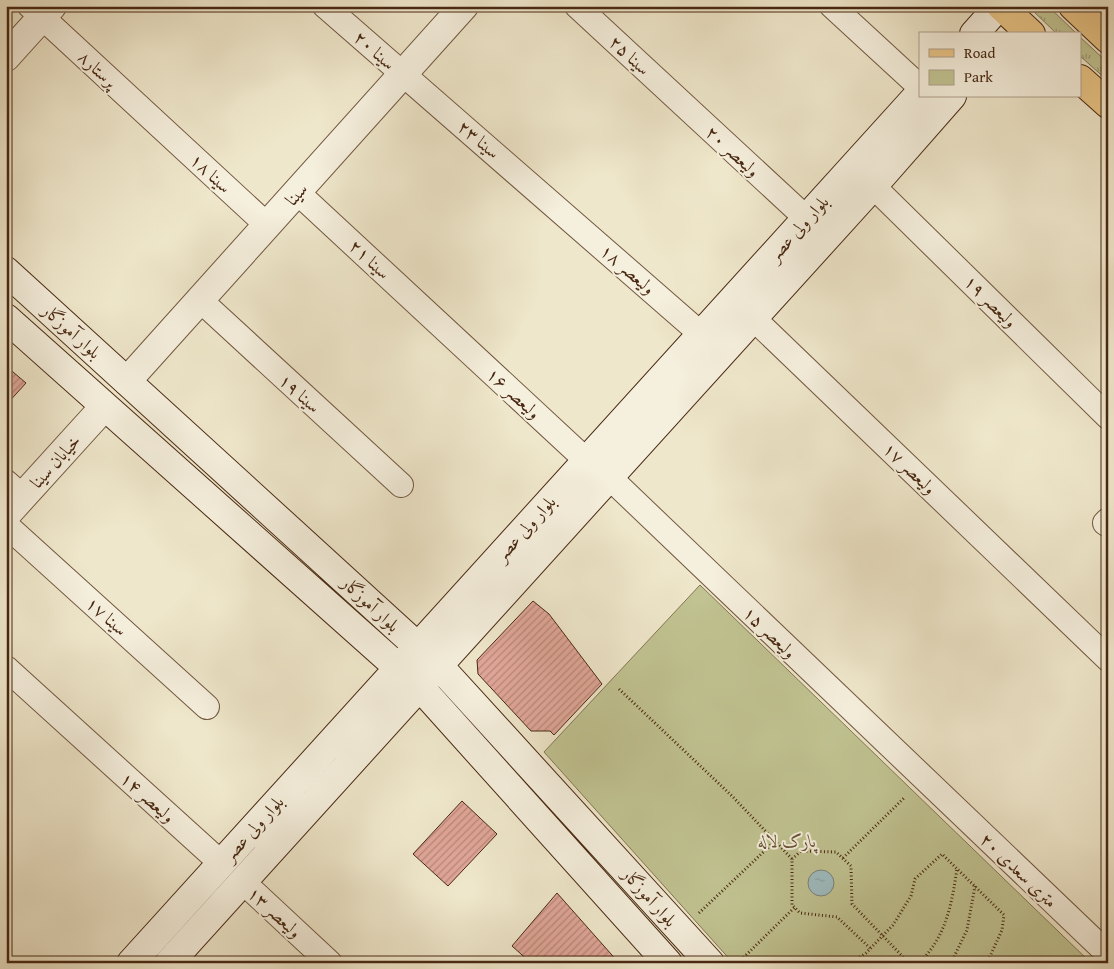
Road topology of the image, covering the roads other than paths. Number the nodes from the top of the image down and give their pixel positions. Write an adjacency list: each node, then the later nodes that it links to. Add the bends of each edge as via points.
1 (325, 6): 12 (street, سینا ۲۰)
2 (464, 6): 12 (main road, سینا)
3 (577, 6): 14 (street, سینا ۲۵)
4 (832, 6): 15 (street)
5 (1000, 6): 8 (main road); 9 (main road)
6 (1072, 6): 10 (main road)
7 (41, 10): 11 (main road); 19 (street, پرستار۸)
8 (1021, 31)
9 (976, 32)
10 (1108, 39)
11 (6, 57)
12 (403, 75): 21 (main road, سینا); 22 (street, سینا ۲۳)
13 (1082, 81): 18 (main road)
14 (661, 84): 23 (street, ولیعصر ۲۰)
15 (919, 86)
16 (919, 94): 23 (main road, بلوار ولی عصر)
17 (950, 98): 20 (main road, بلوار ولی عصر)
18 (1108, 104)
19 (155, 121): 24 (street, سینا ۱۸)
20 (873, 186): 28 (main road, بلوار ولی عصر); 33 (street, ولیعصر ۱۹)
21 (297, 192): 24 (main road, سینا); 29 (street, سینا ۲۱)
22 (554, 204): 30 (street, ولیعصر ۱۸)
23 (806, 218): 30 (main road, بلوار ولی عصر)
24 (267, 225): 26 (main road, سینا)
25 (6, 271): 31 (main road, بلوار آموزگار)
26 (200, 300): 31 (main road, سینا); 36 (street, سینا ۱۹)
27 (6, 318): 32 (main road, بلوار آموزگار)
28 (753, 318): 35 (main road, بلوار ولی عصر); 44 (street, ولیعصر ۱۷)
29 (442, 326): 34 (street, ولیعصر ۱۶)
30 (701, 334): 34 (main road, بلوار ولی عصر)
31 (127, 381): 41 (main road, بلوار آموزگار)
32 (104, 406): 37 (main road, خیابان سینا); 42 (main road, بلوار آموزگار)
33 (1108, 417)
34 (586, 460): 43 (main road, بلوار ولی عصر)
35 (609, 477): 45 (main road, بلوار ولی عصر); 50 (street, ولیعصر ۱۵)
36 (401, 485)
37 (12, 498)
38 (1108, 520): 40 (street, via 1105,522)
39 (6, 525): 49 (street, سینا ۱۷)
40 (1108, 525)
41 (346, 581): 42 (main road); 43 (main road, بلوار آموزگار)
42 (325, 602): 46 (main road, بلوار آموزگار)
43 (417, 647): 45 (main road, بلوار آموزگار); 46 (main road, بلوار ولی عصر)
44 (1108, 659)
45 (438, 666): 48 (main road, بلوار ولی عصر); 58 (main road, بلوار آموزگار)
46 (398, 667): 48 (main road, بلوار آموزگار); 51 (main road, بلوار ولی عصر)
47 (6, 668): 51 (street, ولیعصر ۱۴)
48 (420, 686): 52 (main road, بلوار ولی عصر); 57 (main road, بلوار آموزگار)
49 (207, 707)
50 (931, 786): 53 (street, ۲۰ متری سعدی)
51 (221, 863): 54 (main road, بلوار ولی عصر)
52 (243, 882): 55 (main road, بلوار ولی عصر); 56 (street, ولیعصر ۱۳)
53 (1108, 954)
54 (131, 963)
55 (169, 963)
56 (330, 963)
57 (668, 963)
58 (710, 963)

